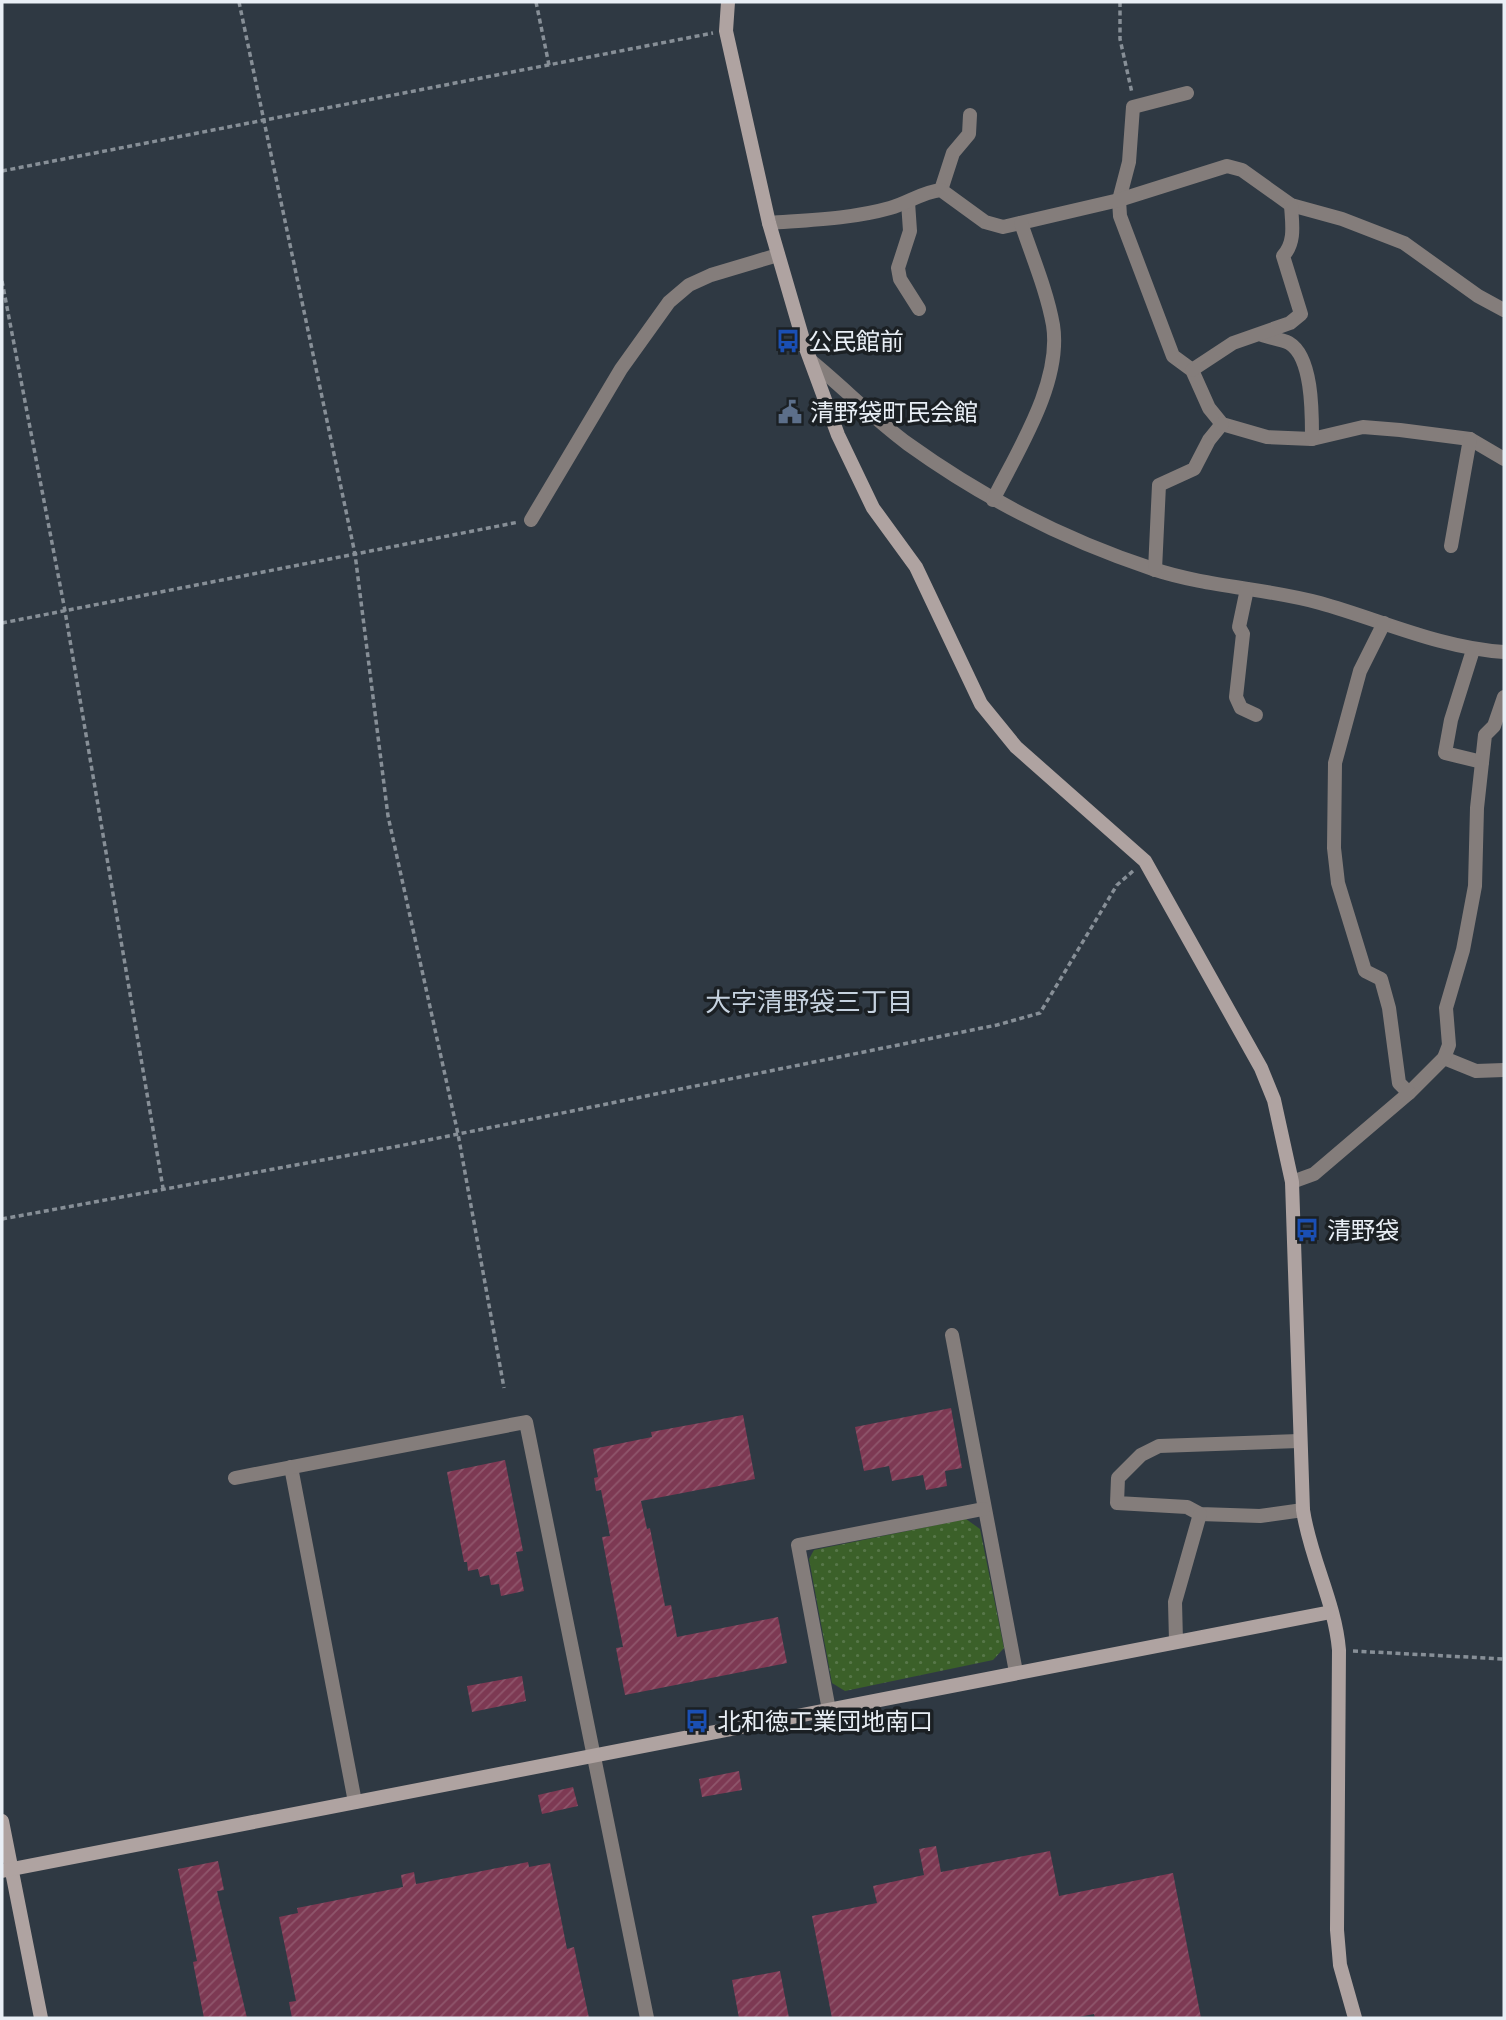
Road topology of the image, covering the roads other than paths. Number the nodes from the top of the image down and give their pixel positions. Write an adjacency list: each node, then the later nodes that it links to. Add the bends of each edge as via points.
1 (728, 2): 8 (street, via 726,31)
2 (1187, 93): 5 (street, via 1133,107 1129,162)
3 (970, 115): 4 (street, via 969,134 953,153)
4 (941, 190): 6 (street, via 927,191); 9 (street, via 985,222 1003,227)
5 (1119, 200): 7 (street, via 1227,166 1242,170); 9 (street); 15 (street, via 1120,216 1172,356)
6 (908, 202): 8 (street, via 835,218); 11 (street, via 910,231 898,268)
7 (1292, 205): 12 (street, via 1404,243); 13 (street, via 1293,231 1283,256 1301,314)
8 (769, 223): 10 (street)
9 (1021, 223): 20 (street, via 1049,312 1054,350 1049,387)
10 (778, 255): 14 (street); 21 (street, via 711,275 669,302 621,369)
11 (919, 309)
12 (1504, 310)
13 (1262, 335): 15 (street, via 1233,343); 17 (street, via 1291,344 1299,355 1310,384)
14 (811, 361): 20 (street, via 908,444); 34 (street, via 838,435 873,508 916,567 981,704 1016,747 1145,860 1261,1068)
15 (1192, 370): 16 (street, via 1209,408)
16 (1222, 424): 17 (street, via 1267,436); 23 (street, via 1194,469 1159,485)
17 (1312, 439): 18 (street, via 1363,427)
18 (1470, 439): 19 (street); 22 (street)
19 (1504, 459)
20 (993, 500): 23 (street, via 1070,538)
21 (531, 520)
22 (1451, 546)
23 (1156, 570): 24 (street)
24 (1247, 589): 25 (street, via 1317,602); 29 (street, via 1239,627 1243,634 1236,697 1241,708)
25 (1384, 623): 26 (street); 33 (street, via 1360,671 1335,763 1334,848 1338,883 1365,971 1381,979 1399,1083)
26 (1473, 650): 27 (street); 30 (street, via 1445,753)
27 (1504, 652)
28 (1504, 698): 30 (street, via 1494,726 1485,734)
29 (1256, 715)
30 (1482, 762): 31 (street, via 1475,886 1446,1008 1449,1045)
31 (1444, 1058): 32 (street, via 1476,1071); 33 (street)
32 (1504, 1070)
33 (1409, 1093): 34 (street, via 1314,1174)
34 (1292, 1182): 36 (street)
35 (952, 1335): 39 (street)
36 (1300, 1441): 40 (street); 41 (street, via 1159,1446 1141,1455 1118,1478 1117,1503 1186,1507)
37 (291, 1467): 38 (street); 46 (street, via 526,1422 589,1740); 47 (street)
38 (235, 1478)
39 (983, 1509): 44 (street); 45 (street, via 798,1545)
40 (1303, 1510): 41 (street, via 1260,1516); 42 (street, via 1307,1538)
41 (1200, 1514): 43 (street, via 1175,1602)
42 (1331, 1612): 43 (street); 52 (street, via 1339,1650 1337,1930 1340,1965)
43 (1176, 1642): 44 (street)
44 (1016, 1672): 45 (street)
45 (829, 1710): 46 (street)
46 (596, 1756): 47 (street); 51 (street)
47 (355, 1802): 49 (street)
48 (2, 1821): 49 (street)
49 (6, 1870): 50 (street)
50 (41, 2018)
51 (647, 2018)
52 (1355, 2018)

